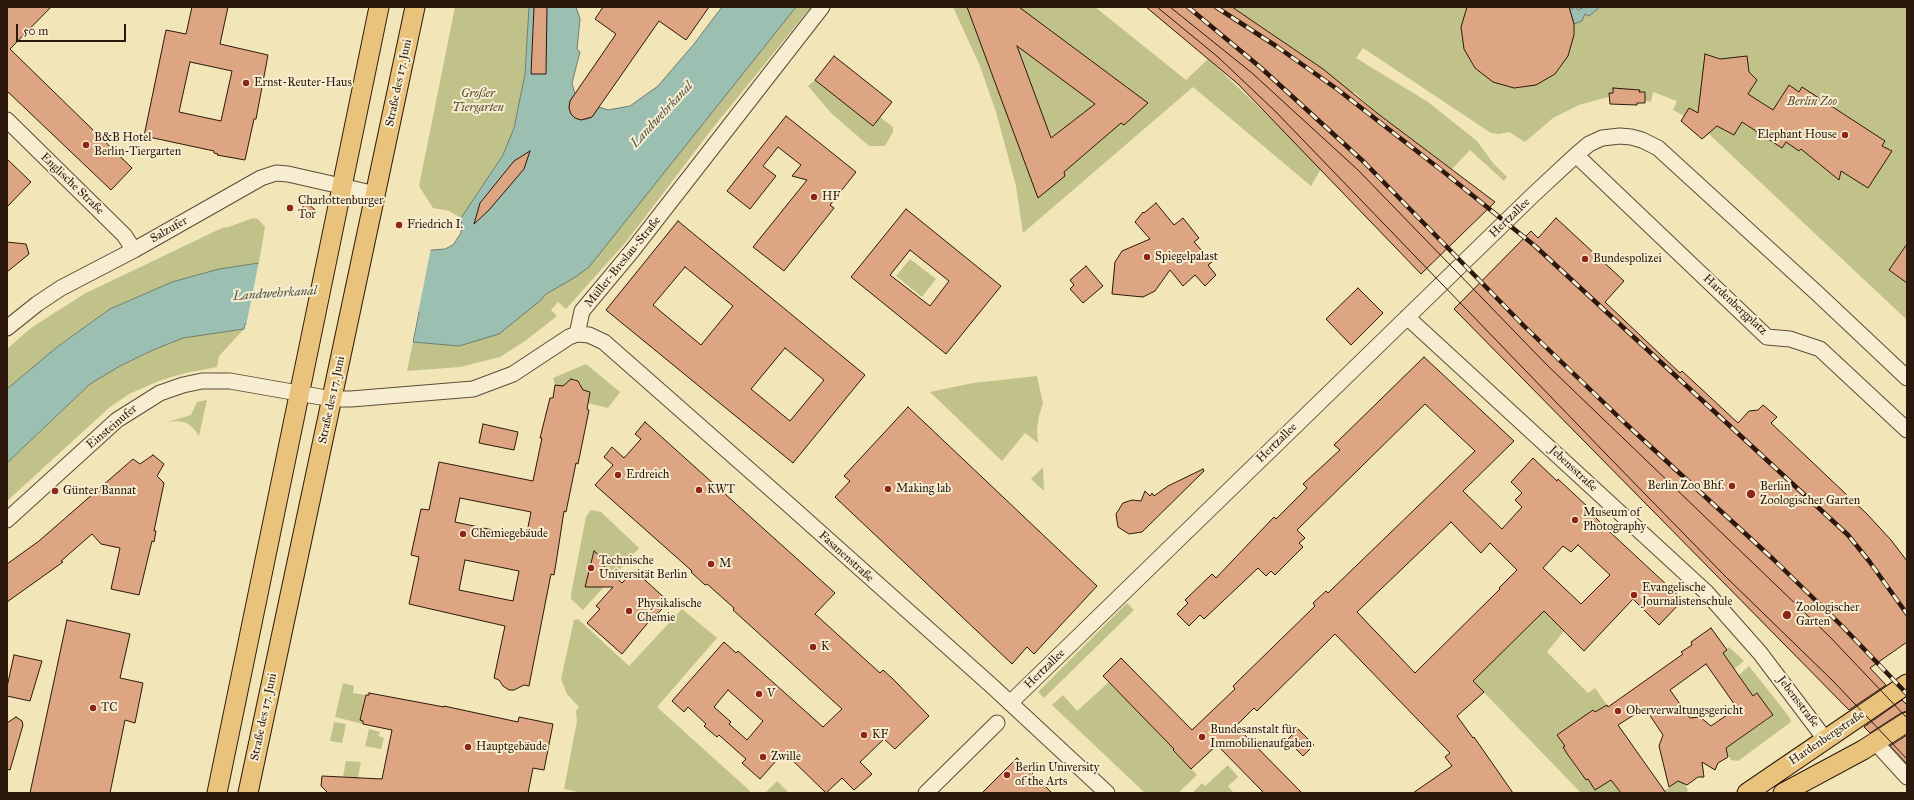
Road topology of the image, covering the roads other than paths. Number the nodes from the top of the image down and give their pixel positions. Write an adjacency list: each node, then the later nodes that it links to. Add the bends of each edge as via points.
1 (380, 7): 6 (main road)
2 (415, 7): 7 (main road, Straße des 17. Juni)
3 (822, 7): 11 (street, Müller-Breslau-Straße, via 632,252 582,311)
4 (7, 120): 8 (street, Englische Straße, via 124,235)
5 (1576, 155): 9 (street, Hertzallee); 12 (street, via 1589,144 1611,136 1631,137 1658,148); 15 (street, Hardenbergplatz, via 1767,336 1790,339 1820,349)
6 (342, 186): 7 (street, Salzufer); 8 (street, Salzufer, via 276,173 251,182); 13 (main road)
7 (376, 194): 14 (main road, Straße des 17. Juni)
8 (134, 250): 10 (street, Salzufer, via 61,288)
9 (1407, 317): 18 (street, Hertzallee); 21 (street, Jebensstraße, via 1706,592 1764,658)
10 (7, 328)
11 (577, 334): 14 (street, via 560,342 513,374 473,389 351,400); 18 (street, Fasanenstraße, via 596,338 609,346)
12 (1907, 378)
13 (299, 392): 14 (street, Einsteinufer); 16 (street, Einsteinufer, via 230,381 202,381 160,393 117,420); 24 (main road)
14 (332, 399): 25 (main road, Straße des 17. Juni)
15 (1907, 430)
16 (7, 520)
17 (1907, 684): 21 (main road, Hardenbergstraße)
18 (1010, 703): 27 (street, Fasanenstraße)
19 (1907, 722): 22 (main road, Hardenbergstraße)
20 (997, 723): 26 (street)
21 (1825, 739): 28 (main road, Hardenbergstraße)
22 (1876, 743): 23 (street); 29 (main road, Hardenbergstraße)
23 (1907, 777)
24 (217, 793)
25 (248, 793)
26 (926, 793)
27 (1107, 793)
28 (1747, 793)
29 (1783, 793)

